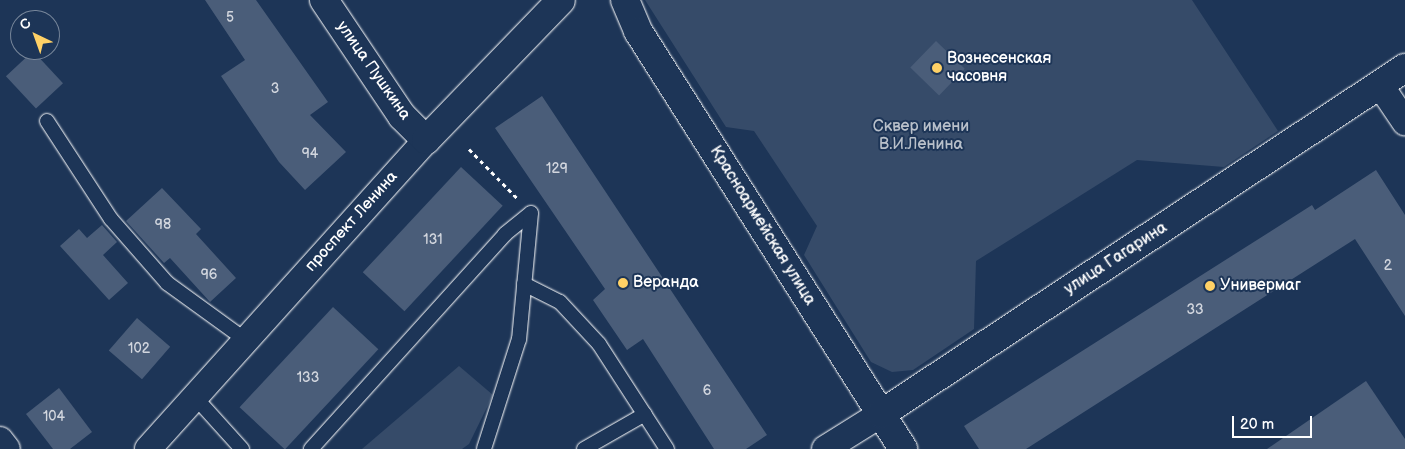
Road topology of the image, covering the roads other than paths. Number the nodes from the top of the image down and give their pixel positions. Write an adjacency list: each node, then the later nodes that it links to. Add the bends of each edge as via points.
1 (324, 0): 8 (street, улица Пушкина, via 402,116)
2 (561, 0): 8 (street, проспект Ленина)
3 (625, 0): 13 (street, Красноармейская улица, via 638,31)
4 (1405, 68): 5 (street, улица Гагарина)
5 (1380, 85): 7 (street); 13 (street, улица Гагарина)
6 (46, 121): 10 (lane, via 111,219 167,283)
7 (1405, 122)
8 (426, 140): 10 (street, проспект Ленина)
9 (524, 284): 12 (lane, via 560,302 599,344); 18 (lane, via 531,213 505,234); 19 (lane, via 519,339)
10 (247, 341): 11 (street, проспект Ленина)
11 (195, 397): 16 (street, проспект Ленина); 17 (lane)
12 (645, 414): 20 (lane); 21 (lane)
13 (881, 414): 22 (street, улица Гагарина); 23 (street, Красноармейская улица)
14 (0, 440): 15 (street)
15 (6, 449)
16 (148, 449)
17 (242, 449)
18 (311, 449)
19 (484, 449)
20 (584, 449)
21 (667, 449)
22 (825, 449)
23 (903, 449)

